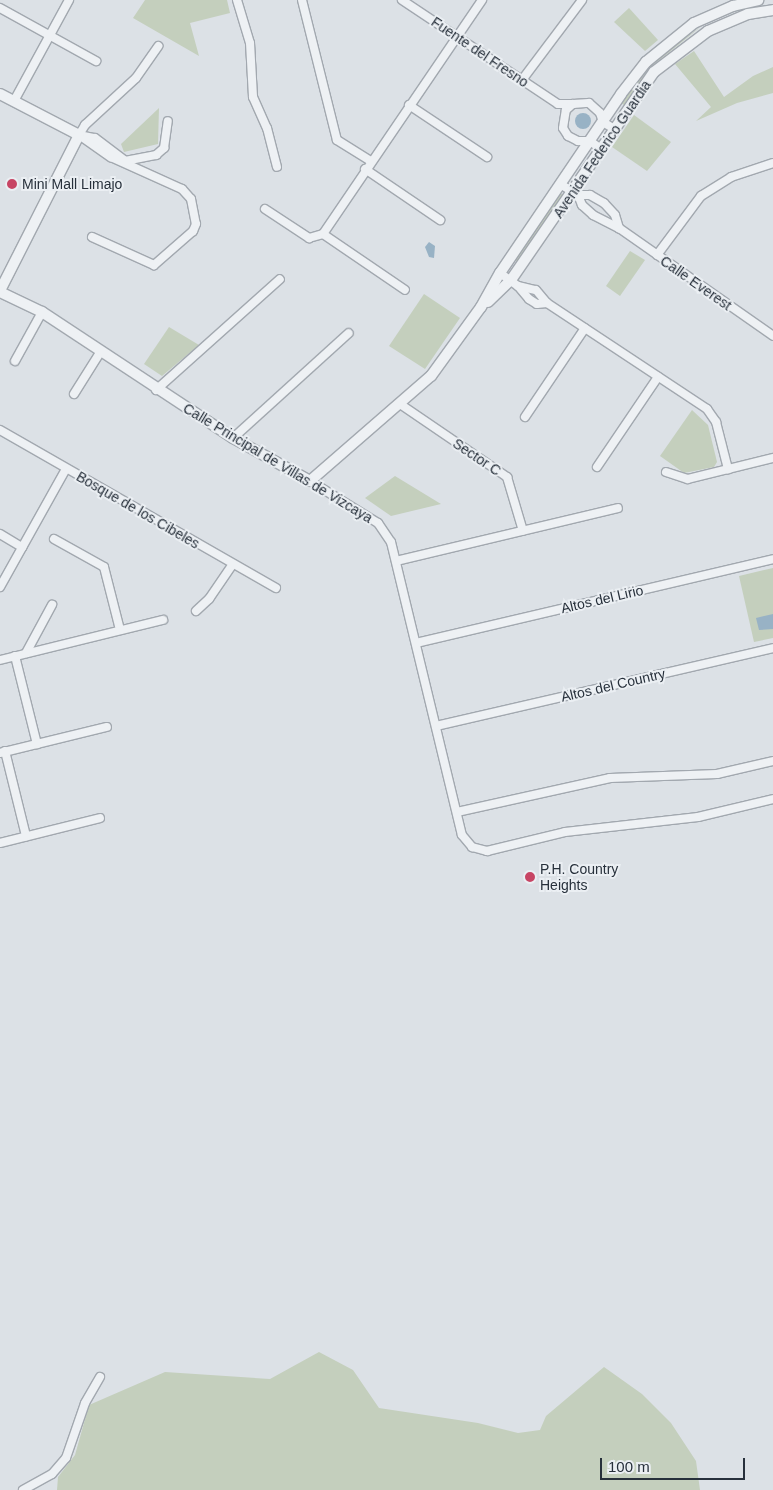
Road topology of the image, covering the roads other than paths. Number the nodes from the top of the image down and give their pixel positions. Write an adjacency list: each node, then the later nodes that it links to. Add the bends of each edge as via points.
1 (68, 0): 12 (street)
2 (236, 0): 33 (street, via 250,43 254,97 267,128)
3 (302, 0): 30 (street, via 337,140)
4 (402, 0): 13 (street, Fuente del Fresno)
5 (482, 0): 13 (street)
6 (582, 0): 16 (street)
7 (758, 0): 10 (street, Avenida Federico Guardia)
8 (0, 8): 12 (street)
9 (773, 10): 11 (street, Avenida Federico Guardia)
10 (719, 11): 11 (street); 24 (street, Avenida Federico Guardia, via 694,23 646,62)
11 (724, 23): 25 (street, Avenida Federico Guardia, via 684,47 654,72)
12 (50, 35): 15 (street); 18 (street)
13 (457, 37): 16 (street, Fuente del Fresno); 21 (street)
14 (158, 46): 26 (street, via 136,78 85,125)
15 (96, 61)
16 (522, 80): 19 (street, Fuente del Fresno)
17 (0, 94): 18 (street)
18 (14, 101): 26 (street)
19 (558, 104): 20 (street); 22 (street)
20 (573, 104): 22 (street); 24 (street, via 589,103 596,108)
21 (410, 105): 29 (street); 30 (street)
22 (562, 118): 27 (street, via 568,136 578,141)
23 (168, 121): 31 (street, via 164,148 156,155)
24 (603, 122): 25 (street); 27 (street, Avenida Federico Guardia)
25 (614, 129): 28 (street, Avenida Federico Guardia)
26 (79, 135): 31 (street, via 96,138); 47 (street)
27 (590, 141): 28 (street); 35 (street, Avenida Federico Guardia)
28 (601, 149): 36 (street, Avenida Federico Guardia)
29 (487, 158)
30 (370, 160): 34 (street)
31 (126, 161): 41 (street, via 187,193 196,224 193,231 154,265)
32 (773, 163): 42 (street, via 731,177 701,196)
33 (277, 167)
34 (365, 169): 38 (street); 40 (street)
35 (560, 184): 36 (street, Calle Everest); 43 (street, Avenida Federico Guardia)
36 (576, 194): 39 (street, Calle Everest, via 593,215); 39 (street, Calle Everest, via 590,195 604,203 616,215); 45 (street, Avenida Federico Guardia)
37 (265, 209): 40 (street, via 309,238)
38 (440, 220)
39 (619, 228): 42 (street, Calle Everest)
40 (323, 234): 46 (street)
41 (92, 237)
42 (656, 255): 52 (street, Calle Everest)
43 (500, 274): 45 (street); 48 (street, Avenida Federico Guardia)
44 (280, 279): 56 (street)
45 (514, 283): 48 (street, Avenida Federico Guardia); 50 (street, via 536,290 547,303)
46 (405, 290)
47 (0, 292): 49 (street, Calle Principal de Villas de Vizcaya)
48 (481, 307): 58 (street, Avenida Federico Guardia, via 431,376)
49 (42, 312): 53 (street, Calle Principal de Villas de Vizcaya); 54 (street)
50 (585, 328): 55 (street); 59 (street)
51 (350, 333): 61 (street)
52 (773, 336)
53 (101, 351): 56 (street, Calle Principal de Villas de Vizcaya); 57 (street)
54 (15, 361)
55 (658, 377): 63 (street); 65 (street, via 712,416)
56 (156, 390): 61 (street, Calle Principal de Villas de Vizcaya)
57 (74, 394)
58 (400, 404): 67 (street, Avenida Federico Guardia); 69 (street, Sector C, via 507,477)
59 (525, 417)
60 (0, 430): 64 (street, Bosque de los Cibeles)
61 (233, 438): 67 (street, Calle Principal de Villas de Vizcaya)
62 (773, 458): 65 (street)
63 (597, 467)
64 (66, 468): 72 (street); 75 (street, Bosque de los Cibeles)
65 (728, 469): 66 (street, via 688,479)
66 (666, 472)
67 (310, 481): 74 (street, Calle Principal de Villas de Vizcaya, via 378,524 392,542)
68 (618, 508): 69 (street)
69 (523, 531): 74 (street)
70 (0, 534): 72 (street)
71 (54, 538): 81 (street, via 104,567)
72 (22, 546): 76 (street)
73 (773, 559): 82 (street, Altos del Lirio)
74 (396, 560): 82 (street, Calle Principal de Villas de Vizcaya)
75 (233, 564): 77 (street, Bosque de los Cibeles); 79 (street, via 209,599)
76 (0, 587)
77 (276, 588)
78 (52, 605): 84 (street)
79 (196, 611)
80 (164, 620): 81 (street)
81 (120, 630): 84 (street)
82 (416, 643): 87 (street, Calle Principal de Villas de Vizcaya)
83 (773, 648): 87 (street, Altos del Country)
84 (26, 653): 85 (street)
85 (15, 656): 86 (street); 89 (street)
86 (0, 660)
87 (436, 726): 93 (street, Calle Principal de Villas de Vizcaya)
88 (107, 727): 89 (street)
89 (37, 744): 90 (street)
90 (2, 752): 95 (street)
91 (773, 761): 93 (street, via 716,774 610,778)
92 (773, 799): 93 (street, Calle Principal de Villas de Vizcaya, via 698,817 565,832 487,851 472,847 462,836)
93 (457, 812)
94 (100, 818): 95 (street)
95 (26, 836): 96 (street)
96 (0, 843)
97 (100, 1377): 98 (street, via 85,1402 66,1458 52,1474)
98 (23, 1490)

